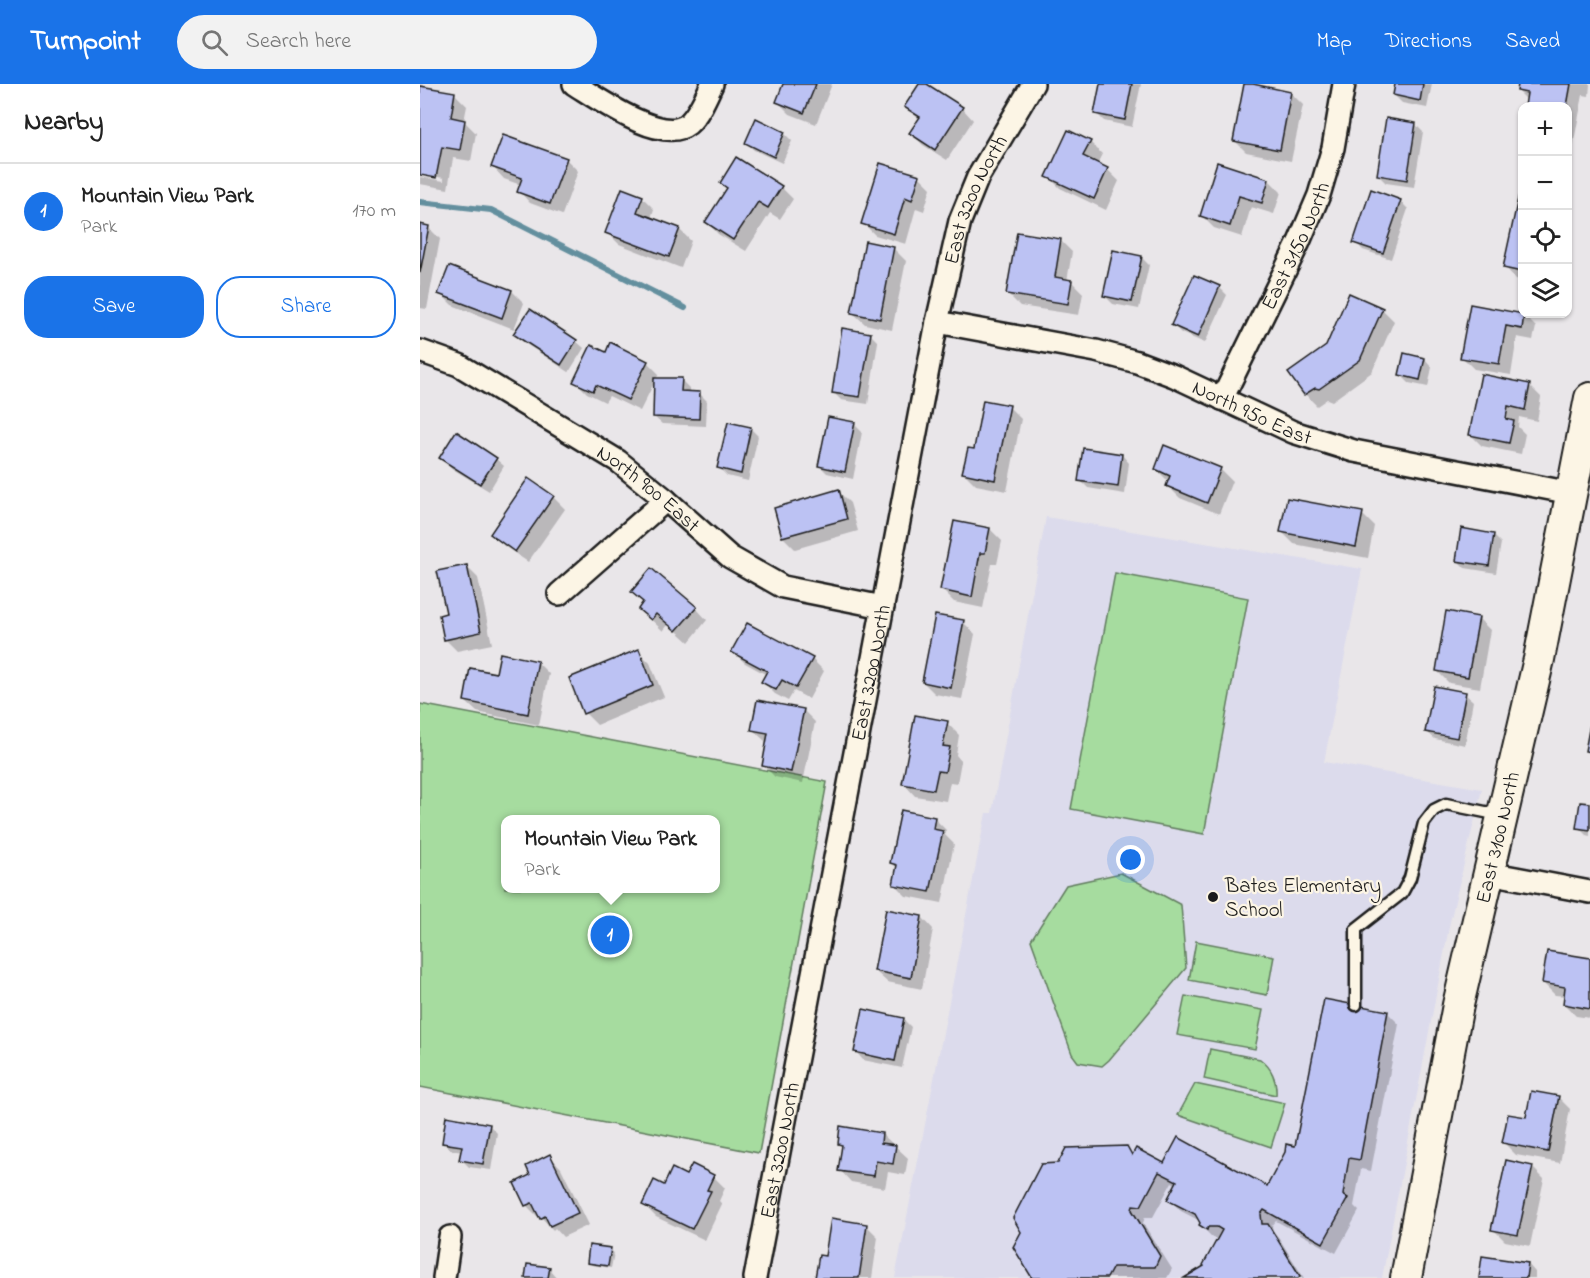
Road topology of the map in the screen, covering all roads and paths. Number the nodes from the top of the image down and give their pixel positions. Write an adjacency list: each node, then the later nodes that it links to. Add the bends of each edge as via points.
1 (574, 84): 2 (street, via 634,119 666,129 687,124)
2 (712, 84)
3 (1033, 84): 5 (street, East 3200 North, via 978,177 960,220)
4 (1344, 84): 8 (street, East 3150 North, via 1333,148 1319,195)
5 (937, 322): 8 (street, North 950 East, via 1137,362); 12 (street, East 3200 North)
6 (420, 351): 10 (street, North 900 East, via 459,365 618,460)
7 (1590, 398): 9 (main road, East 3100 North)
8 (1222, 399): 9 (street, North 950 East, via 1293,432 1354,451)
9 (1571, 492): 13 (main road, East 3100 North)
10 (666, 500): 11 (street); 12 (street, North 900 East, via 730,558 783,587)
11 (559, 594)
12 (883, 607): 19 (street, East 3200 North)
13 (1503, 816): 14 (main road, East 3100 North); 16 (lane, via 1446,804 1434,810 1424,823 1410,878 1402,893 1356,929)
14 (1490, 873): 15 (street); 20 (main road, East 3100 North, via 1458,1005)
15 (1590, 892)
16 (1356, 1005)
17 (450, 1237): 18 (street)
18 (444, 1278)
19 (755, 1278)
20 (1406, 1278)

